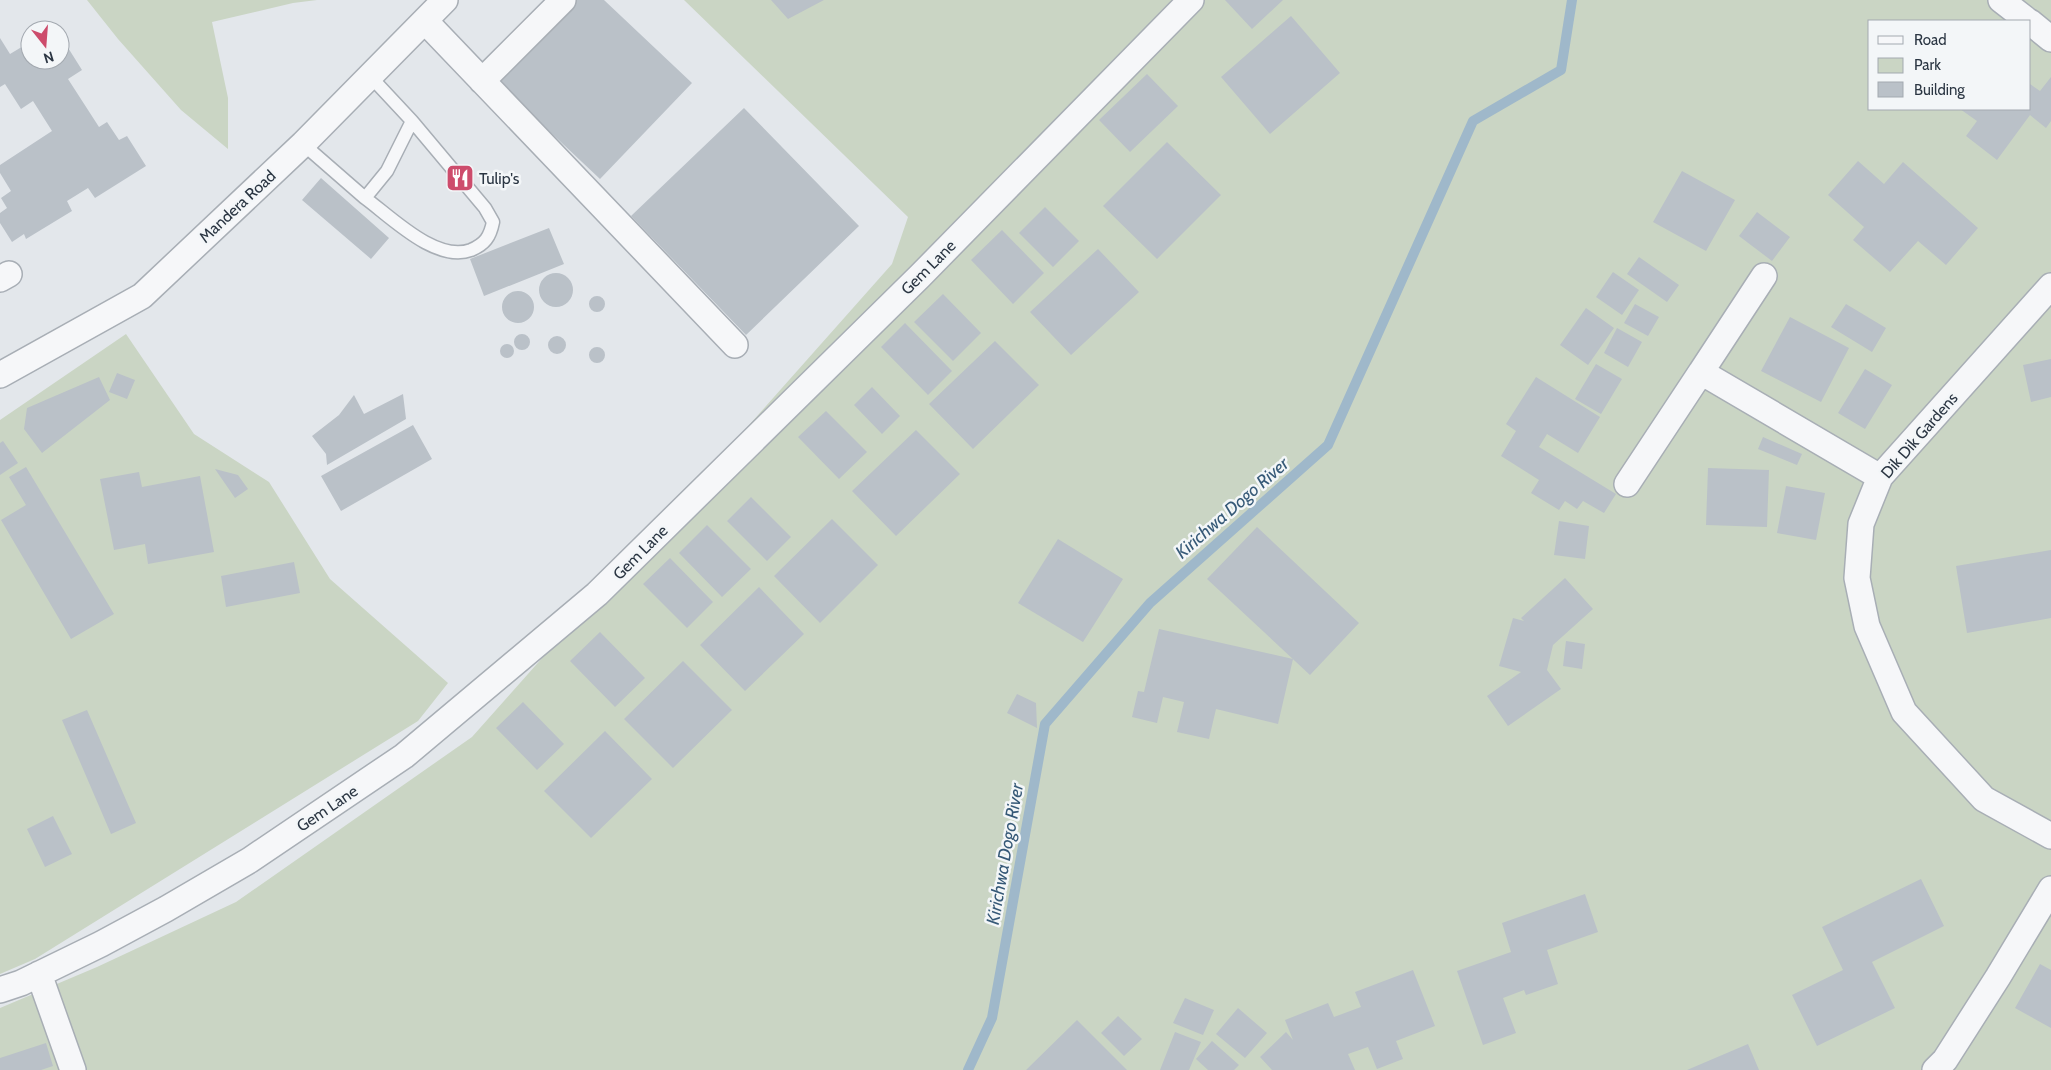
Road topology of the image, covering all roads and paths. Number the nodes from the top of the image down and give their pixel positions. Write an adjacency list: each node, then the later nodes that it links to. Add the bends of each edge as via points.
1 (445, 0): 5 (street, Mandera Road)
2 (563, 0): 10 (street)
3 (1191, 0): 23 (street, Gem Lane, via 920,276 596,594 449,719 404,756 250,860 142,922)
4 (2001, 0): 6 (street)
5 (425, 20): 9 (street, Mandera Road); 10 (street)
6 (2026, 20)
7 (2031, 24): 8 (street)
8 (2051, 39)
9 (370, 76): 11 (lane); 12 (street, Mandera Road)
10 (482, 81): 16 (street)
11 (412, 121): 13 (lane, via 387,171); 13 (lane, via 485,208 493,222 490,236 480,246 450,253 433,247)
12 (303, 144): 13 (lane); 18 (street, Mandera Road, via 142,296)
13 (365, 198)
14 (1764, 276): 17 (street)
15 (2051, 286): 19 (street, Dik Dik Gardens)
16 (735, 345)
17 (1701, 372): 19 (street); 20 (street)
18 (0, 374)
19 (1880, 477): 21 (street, Dik Dik Gardens, via 1861,524 1857,578 1867,626 1904,712 1984,800)
20 (1627, 484)
21 (2051, 836)
22 (2051, 889): 26 (street, via 1945,1060)
23 (40, 974): 24 (street, Gem Lane); 25 (street)
24 (0, 990)
25 (73, 1070)
26 (1935, 1070)

